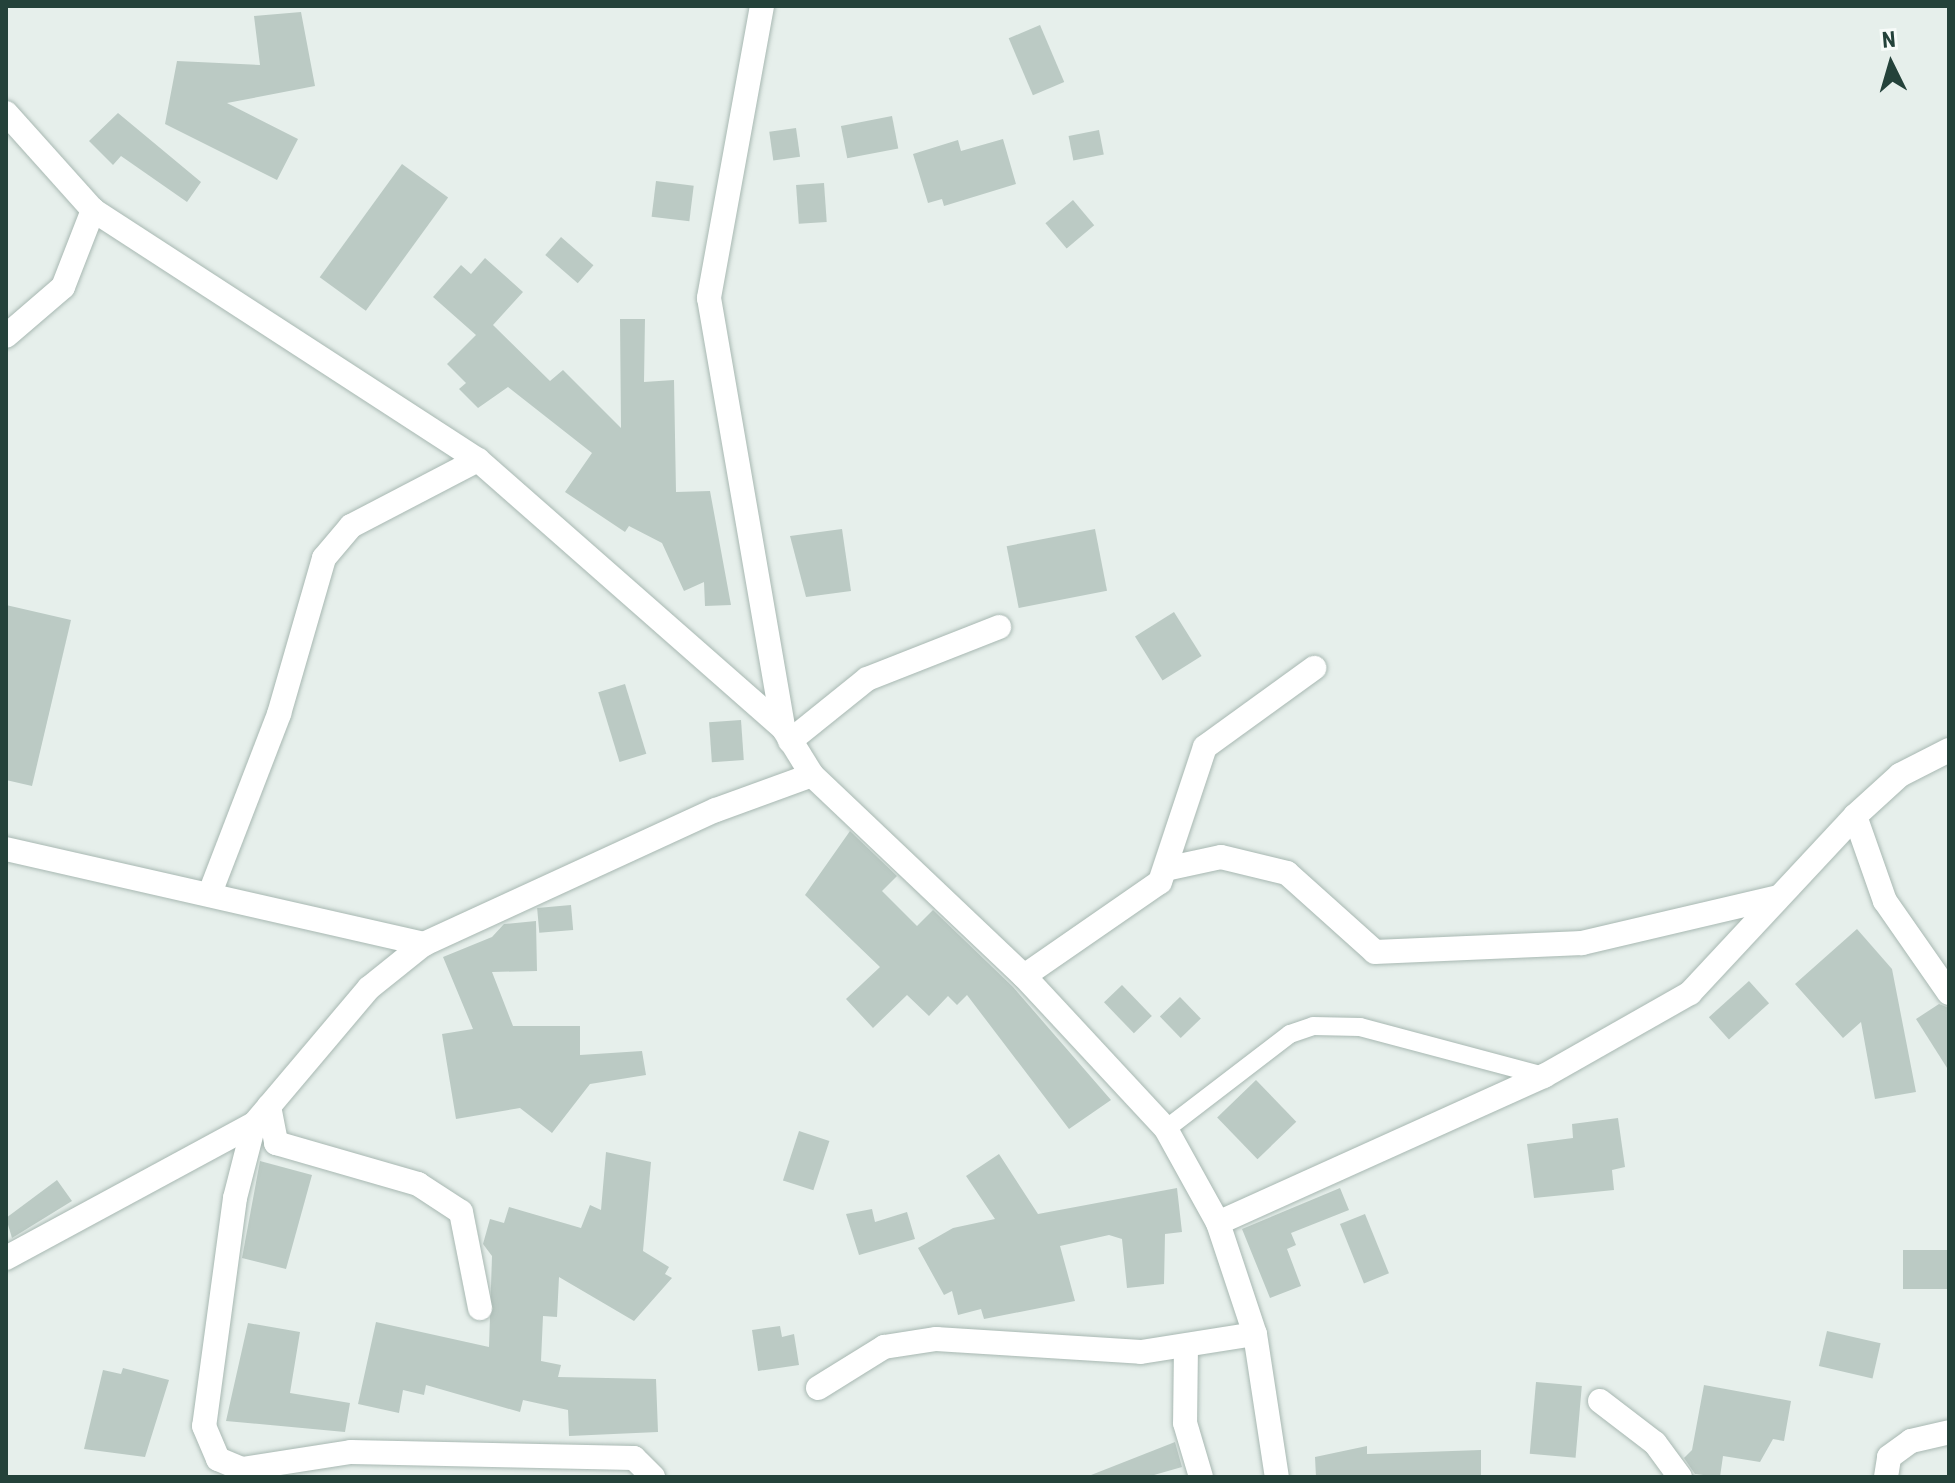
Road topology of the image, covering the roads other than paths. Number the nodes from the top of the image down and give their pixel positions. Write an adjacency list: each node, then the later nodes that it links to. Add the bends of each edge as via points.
1 (762, 6): 8 (street, via 709,298)
2 (6, 113): 3 (street)
3 (93, 210): 4 (street, via 63,287); 5 (street)
4 (6, 336)
5 (478, 460): 8 (street); 14 (street, via 351,526 324,558 279,714)
6 (999, 627): 8 (street, via 867,679)
7 (1314, 668): 13 (street, via 1205,747)
8 (786, 734): 10 (street)
9 (1949, 750): 11 (street, via 1900,775)
10 (812, 775): 16 (street, via 716,810); 17 (street)
11 (1855, 816): 15 (street); 18 (street, via 1885,901)
12 (6, 849): 14 (street)
13 (1170, 868): 15 (street, via 1221,857 1287,873 1375,952 1582,943); 17 (street)
14 (210, 893): 16 (street)
15 (1779, 896): 19 (street, via 1690,993)
16 (424, 944): 20 (street, via 369,988)
17 (1024, 976): 21 (street)
18 (1949, 993)
19 (1544, 1076): 21 (lane, via 1360,1027 1313,1026 1290,1034); 22 (street)
20 (262, 1115): 23 (street); 24 (street, via 276,1143 418,1184 461,1212); 30 (street, via 235,1198 204,1426 218,1459 242,1469 351,1452 634,1458)
21 (1166, 1129): 22 (street)
22 (1218, 1223): 25 (street)
23 (6, 1258)
24 (480, 1308)
25 (1255, 1334): 26 (street); 32 (street)
26 (1186, 1346): 27 (street, via 1141,1352 936,1339 884,1347); 31 (street, via 1185,1423)
27 (818, 1388)
28 (1600, 1401): 33 (street, via 1655,1443)
29 (1949, 1432): 34 (street, via 1911,1441 1889,1457)
30 (653, 1477)
31 (1201, 1477)
32 (1277, 1477)
33 (1680, 1477)
34 (1886, 1477)

